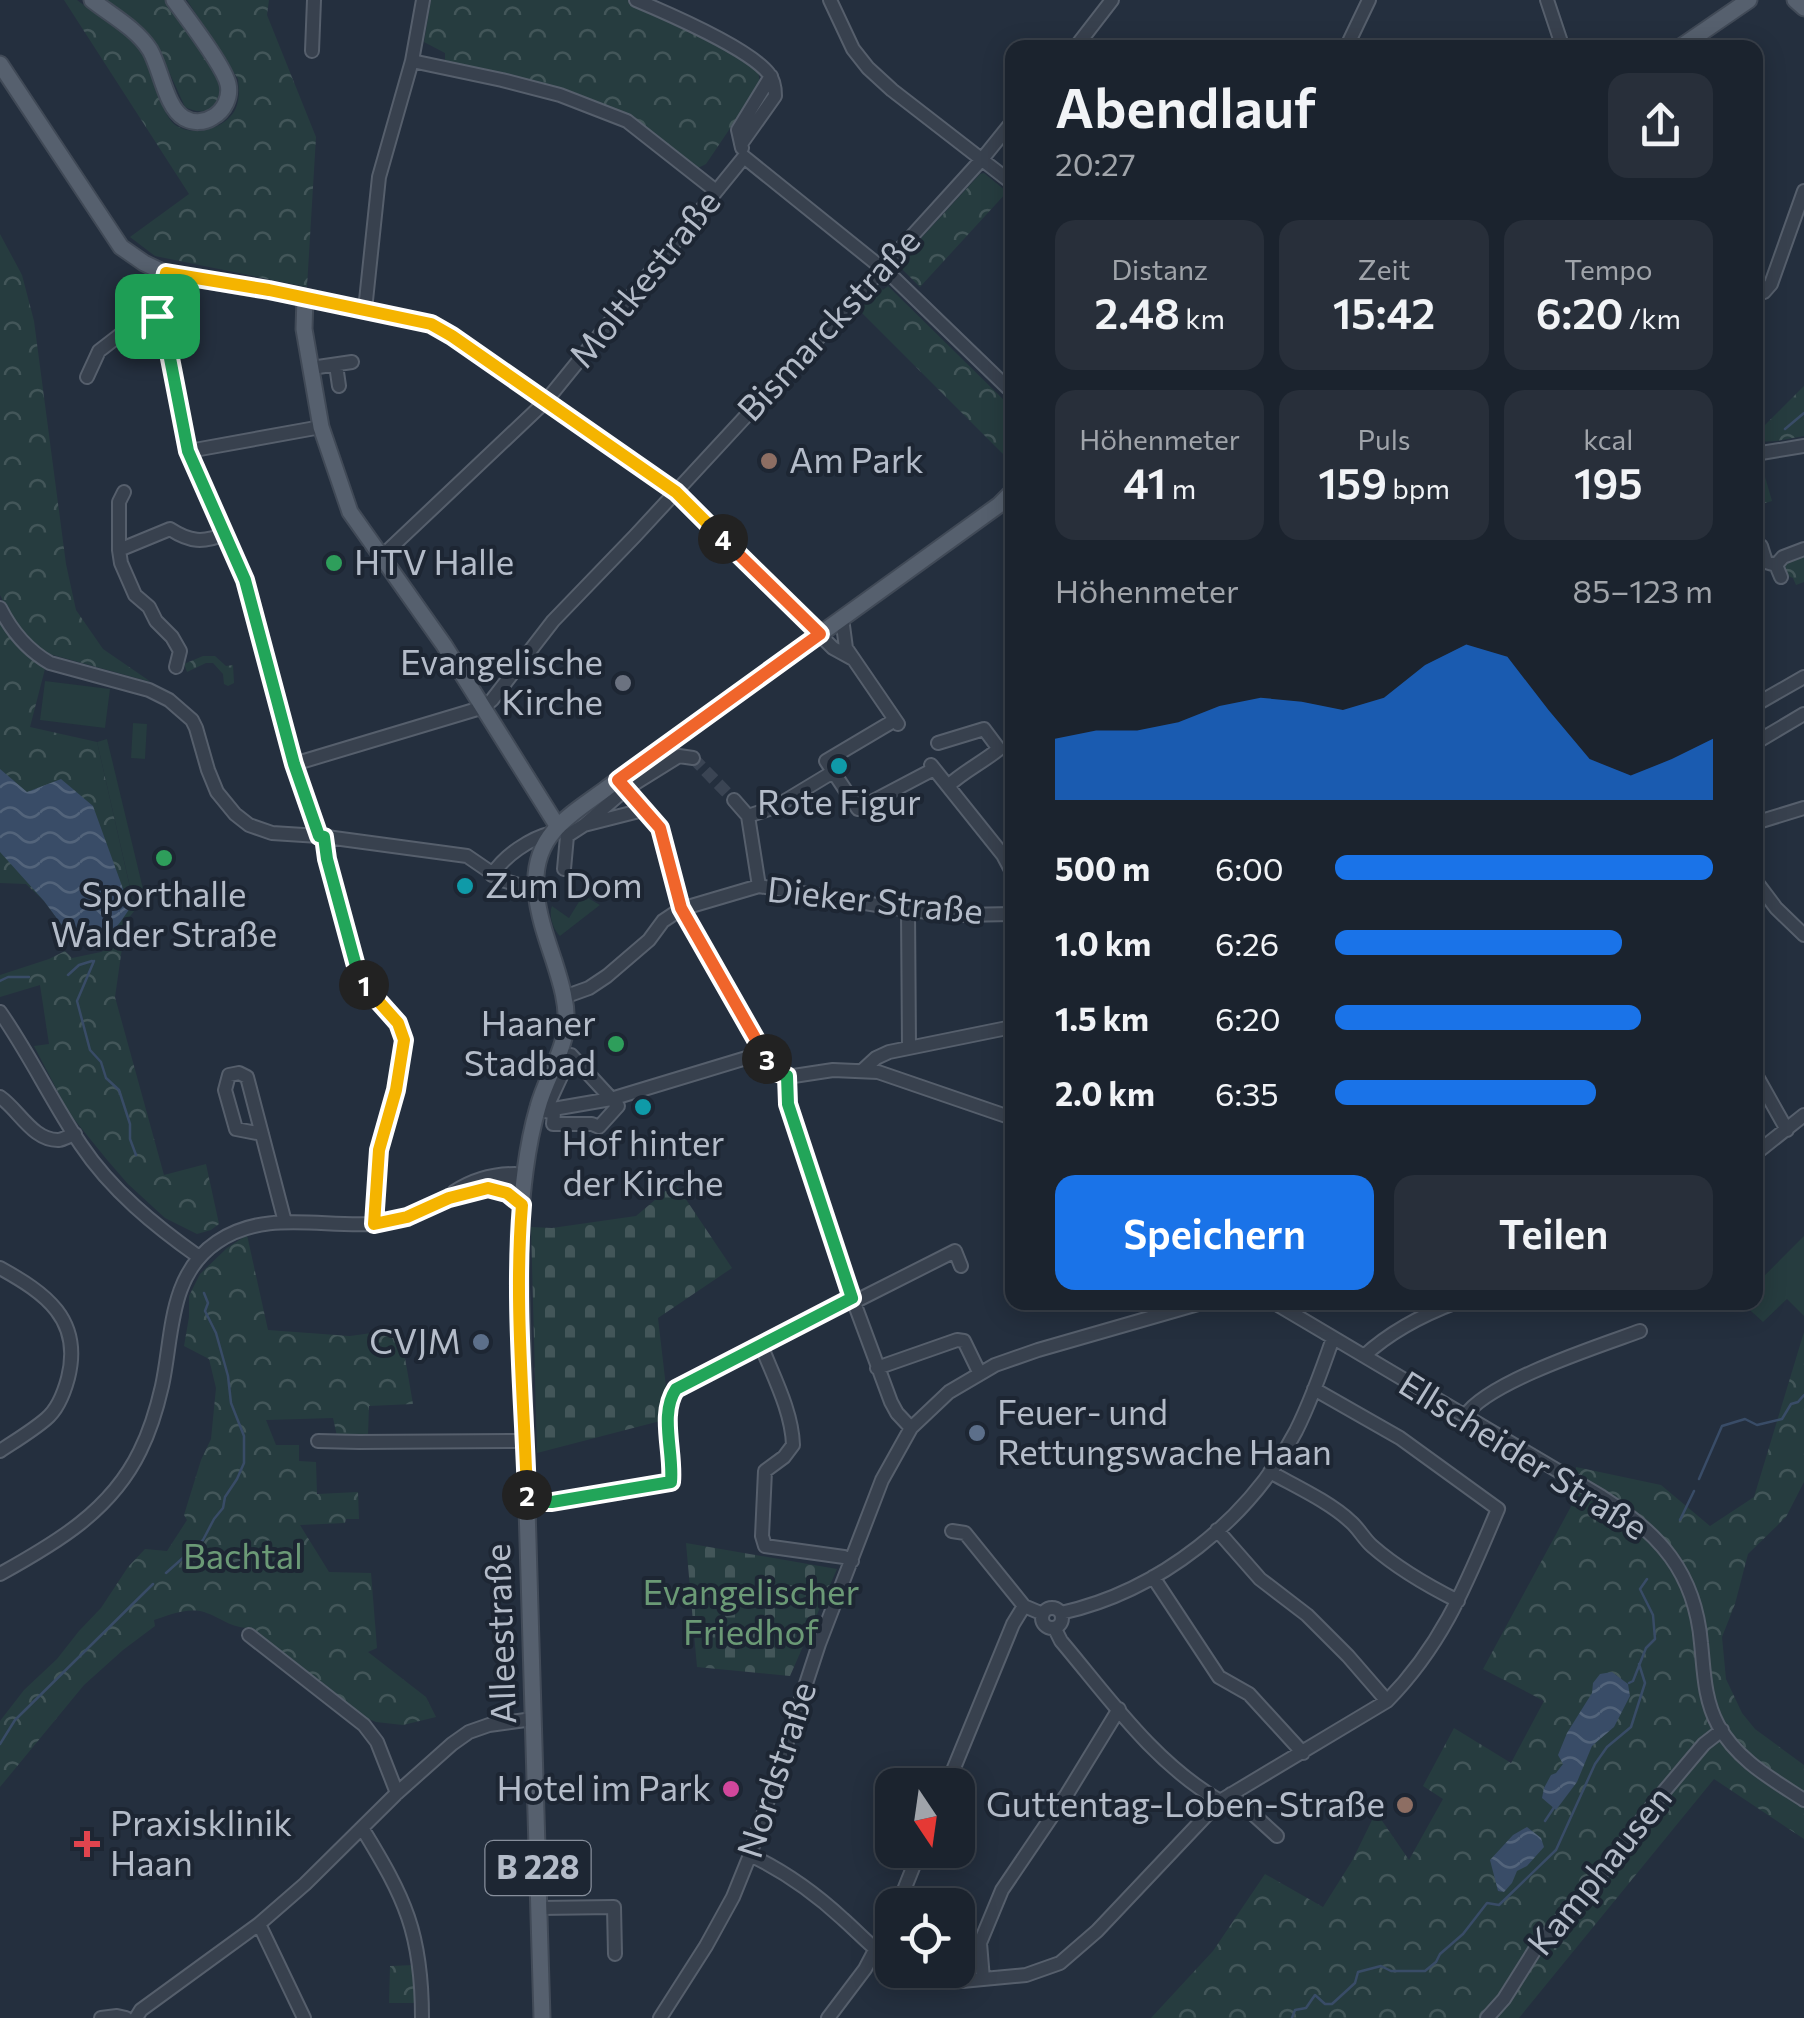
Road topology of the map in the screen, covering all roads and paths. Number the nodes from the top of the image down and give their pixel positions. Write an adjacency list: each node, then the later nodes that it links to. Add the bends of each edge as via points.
1 (92, 0): 2 (main road, via 148,47 179,114 206,120 226,104 228,84)
2 (174, 0)
3 (314, 0): 17 (street)
4 (423, 0): 18 (street)
5 (636, 0): 21 (street, via 720,40 771,76 738,130)
6 (830, 0): 22 (street, via 868,68)
7 (1112, 0): 13 (street)
8 (1369, 0): 14 (street)
9 (1547, 0): 15 (street)
10 (1750, 0): 16 (main road)
11 (1795, 0): 12 (main road)
12 (1804, 8)
13 (1082, 40)
14 (1350, 40)
15 (1560, 40)
16 (1690, 40)
17 (312, 51)
18 (412, 61): 24 (street, via 502,80 627,120); 30 (street, via 378,178)
19 (0, 64): 27 (main road, via 121,247)
20 (1005, 131): 22 (street, Bismarckstraße)
21 (743, 150): 24 (street, Moltkestraße); 26 (street)
22 (983, 158): 23 (street); 26 (street, Bismarckstraße)
23 (1005, 177)
24 (716, 191): 38 (street, Moltkestraße)
25 (1804, 191): 28 (street)
26 (882, 268): 36 (street); 44 (street, Bismarckstraße)
27 (166, 273): 29 (main road); 31 (street)
28 (1763, 292)
29 (305, 297): 30 (street); 34 (main road)
30 (364, 310): 38 (street, via 431,324)
31 (157, 316): 35 (street, via 99,352); 41 (street)
32 (352, 362): 33 (street)
33 (336, 364): 34 (street); 37 (street)
34 (311, 368): 39 (main road)
35 (86, 377)
36 (1005, 385)
37 (339, 386)
38 (546, 401): 44 (street); 50 (street, Moltkestraße)
39 (321, 426): 41 (street); 50 (main road, via 350,512)
40 (1804, 446): 42 (street)
41 (188, 451): 46 (street)
42 (1763, 453)
43 (124, 492): 48 (street)
44 (676, 492): 53 (street); 58 (street, Bismarckstraße, via 553,621)
45 (1005, 498): 52 (main road)
46 (224, 534): 48 (street, via 205,542 170,530); 63 (street, via 245,580)
47 (1804, 549): 49 (street, via 1783,557 1778,571)
48 (119, 550): 55 (street, via 135,595 180,651)
49 (1763, 552)
50 (380, 558): 58 (main road)
51 (0, 608): 74 (street, via 22,642 50,663 155,692 184,711 217,792 249,825)
52 (842, 618): 53 (main road); 54 (street)
53 (820, 634): 54 (street); 65 (main road)
54 (853, 659): 64 (street, via 897,722 826,761)
55 (176, 667)
56 (1804, 677): 57 (street)
57 (1763, 700)
58 (484, 707): 63 (street); 73 (main road)
59 (1804, 714): 60 (street)
60 (1763, 739)
61 (938, 743): 66 (street, via 984,729 1000,749)
62 (693, 758): 65 (street, via 679,756)
63 (294, 764): 74 (street)
64 (833, 772): 66 (street, via 858,809 932,767); 70 (street)
65 (622, 785): 69 (street); 72 (street); 73 (main road)
66 (948, 786): 75 (street)
67 (734, 800): 70 (street)
68 (1804, 808): 71 (street)
69 (643, 810): 72 (street); 81 (street, via 660,828)
70 (748, 816): 78 (street)
71 (1763, 821)
72 (584, 825): 76 (street, via 567,836)
73 (555, 830): 77 (street, via 536,837); 79 (main road, B 228, via 538,862)
74 (322, 836): 77 (street, via 467,856); 107 (street, via 362,982 402,1030 396,1090 379,1150)
75 (1005, 857)
76 (564, 869)
77 (492, 875): 79 (street)
78 (759, 886): 81 (street, Dieker Straße); 82 (street, Dieker Straße)
79 (536, 890): 85 (main road, B 228)
80 (1763, 891): 84 (street)
81 (681, 908): 85 (street, via 607,976); 89 (street)
82 (908, 910): 83 (street, Dieker Straße); 88 (street)
83 (1005, 914)
84 (1804, 934)
85 (564, 997): 95 (main road, B 228, via 564,1041)
86 (0, 1012): 99 (street)
87 (1005, 1028): 88 (street)
88 (909, 1047): 90 (street, via 876,1058)
89 (764, 1053): 91 (street); 94 (street)
90 (871, 1071): 91 (street); 97 (street)
91 (787, 1076): 111 (street, via 788,1104)
92 (1763, 1087): 98 (street)
93 (0, 1097): 99 (street, via 40,1135 59,1140)
94 (611, 1100): 95 (street); 95 (street, via 618,1106 599,1126 553,1124 554,1113); 95 (street, via 571,1056)
95 (540, 1112): 102 (main road, B 228)
96 (1804, 1115): 98 (street)
97 (1005, 1116)
98 (1787, 1130): 101 (street)
99 (75, 1134): 108 (street, via 130,1200)
100 (262, 1134): 100 (street, via 247,1077 229,1075 225,1090 236,1129); 106 (street)
101 (1763, 1148)
102 (525, 1177): 103 (street); 104 (street, via 470,1182); 105 (main road, Alleestraße / B 228)
103 (488, 1188): 104 (street); 105 (street)
104 (449, 1198): 107 (street)
105 (522, 1205): 125 (main road, Alleestraße / B 228)
106 (285, 1222): 107 (street); 108 (street, via 246,1228)
107 (374, 1224)
108 (199, 1257): 132 (street, via 177,1297 156,1409 124,1479 84,1522)
109 (961, 1266): 111 (street, via 954,1251)
110 (0, 1268): 126 (street, via 41,1292 60,1313 71,1363 63,1396 48,1417)
111 (853, 1300): 117 (street); 119 (street)
112 (1177, 1310): 120 (street, Nordstraße)
113 (1286, 1310): 116 (street, Ellscheider Straße)
114 (1437, 1310): 118 (street)
115 (1640, 1331): 122 (street, via 1509,1383)
116 (1333, 1338): 118 (street, Ellscheider Straße); 121 (street)
117 (761, 1344): 128 (street, via 670,1398 671,1482); 131 (street, via 793,1445 765,1471 765,1546)
118 (1364, 1356): 122 (street, Ellscheider Straße)
119 (877, 1368): 120 (street, via 956,1340 964,1342); 123 (street, via 897,1414)
120 (980, 1372): 123 (street, Nordstraße)
121 (1314, 1389): 127 (street); 134 (street, via 1400,1438 1498,1509)
122 (1465, 1416): 143 (street, Ellscheider Straße, via 1614,1505 1666,1550 1695,1603 1706,1694)
123 (912, 1428): 131 (street, Nordstraße, via 882,1480)
124 (318, 1440): 125 (street)
125 (526, 1441): 128 (main road, Alleestraße / B 228)
126 (0, 1451)
127 (1270, 1472): 129 (street); 134 (street, via 1350,1521 1392,1562)
128 (528, 1502): 142 (main road, Alleestraße / B 228)
129 (1218, 1530): 133 (street); 140 (street)
130 (952, 1531): 135 (street, via 965,1533)
131 (852, 1560): 151 (street, Nordstraße)
132 (0, 1574)
133 (1153, 1576): 136 (street, via 1108,1600); 144 (street, via 1219,1677 1249,1694)
134 (1458, 1601): 140 (street, via 1423,1661)
135 (1024, 1606): 137 (street); 145 (street)
136 (1061, 1613): 137 (street, via 1052,1608); 138 (street)
137 (1043, 1614): 138 (street, via 1043,1624)
138 (1055, 1628): 141 (street)
139 (249, 1635): 146 (street, via 364,1726)
140 (1387, 1701): 144 (street)
141 (1119, 1709): 147 (street, via 1177,1772); 158 (street, via 1002,1890 980,1943)
142 (534, 1718): 146 (street, via 469,1732); 152 (main road, Alleestraße / B 228)
143 (1722, 1730): 148 (street, Ellscheider Straße, via 1746,1760); 167 (street, Kamphausen, via 1536,1948)
144 (1304, 1753): 147 (street)
145 (954, 1768)
146 (397, 1793): 149 (street)
147 (1226, 1797): 150 (street); 158 (street, via 1069,1958 1038,1972)
148 (1804, 1800)
149 (362, 1828): 153 (street); 163 (street, via 415,1932)
150 (1277, 1836)
151 (750, 1855): 154 (street, via 800,1884); 165 (street, Nordstraße, via 714,1933)
152 (539, 1908): 156 (street, via 614,1907); 164 (main road, Alleestraße / B 228)
153 (258, 1924): 161 (street); 162 (street)
154 (875, 1950)
155 (875, 1952): 166 (street)
156 (615, 1954)
157 (975, 1980): 158 (street)
158 (983, 1980)
159 (101, 2018): 160 (street)
160 (126, 2018)
161 (136, 2018)
162 (304, 2018)
163 (422, 2018)
164 (542, 2018)
165 (660, 2018)
166 (828, 2018)
167 (1487, 2018)

